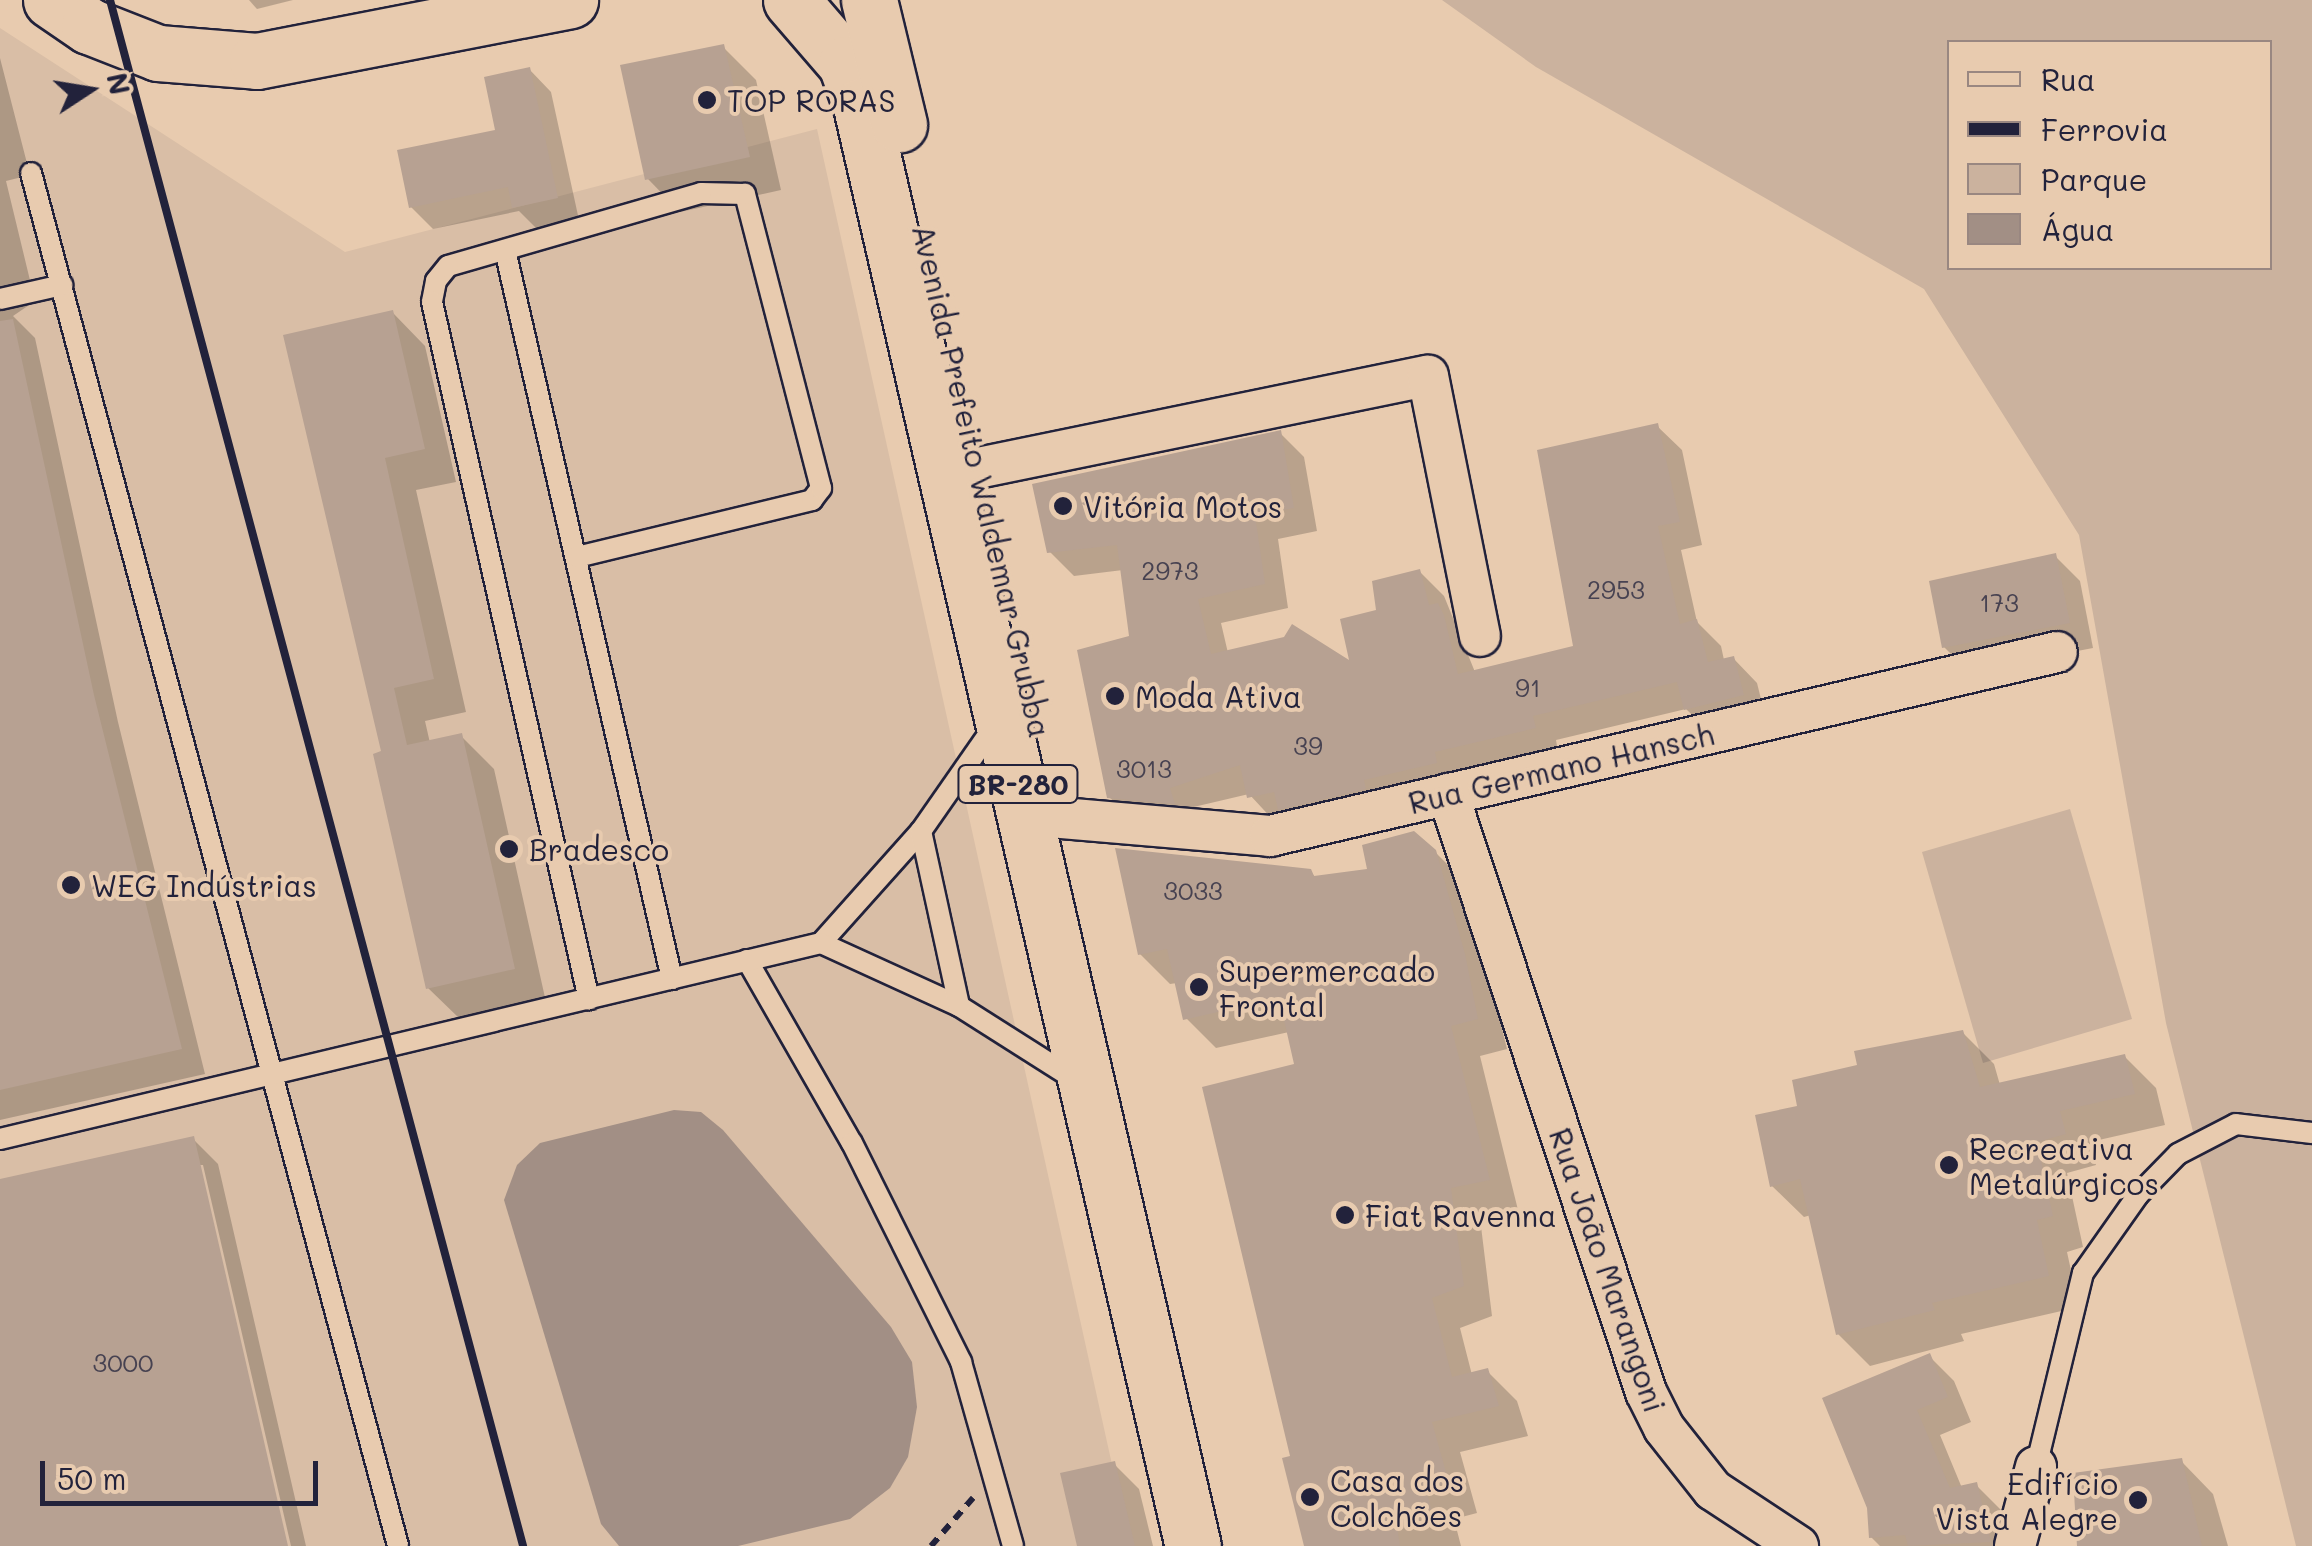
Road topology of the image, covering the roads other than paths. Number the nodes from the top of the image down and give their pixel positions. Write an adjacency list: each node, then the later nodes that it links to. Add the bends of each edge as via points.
1 (51, 0): 2 (highway, via 121,41 205,61 257,62)
2 (570, 0)
3 (790, 0): 13 (highway, Avenida Prefeito Waldemar Grubba / BR-280, via 846,64 875,162)
4 (870, 0): 9 (highway, Avenida Prefeito Waldemar Grubba / BR-280)
5 (32, 173): 7 (lane)
6 (505, 250): 10 (lane); 10 (lane, via 700,193 745,194 822,475 812,500); 20 (lane, via 448,266 432,302)
7 (62, 284): 8 (lane); 22 (lane)
8 (0, 299)
9 (978, 468): 11 (street, via 1428,376); 15 (highway, Avenida Prefeito Waldemar Grubba / BR-280)
10 (577, 558): 19 (lane)
11 (1480, 636)
12 (2056, 652): 14 (street, Rua Germano Hansch)
13 (1002, 715): 16 (lane); 23 (highway, Avenida Prefeito Waldemar Grubba / BR-280)
14 (1448, 794): 15 (street, Rua Germano Hansch, via 1270,836); 27 (street, Rua João Marangoni, via 1646,1392 1664,1428 1713,1490)
15 (1061, 818): 31 (highway, Avenida Prefeito Waldemar Grubba / BR-280)
16 (922, 831): 17 (lane); 21 (lane)
17 (821, 943): 18 (lane); 21 (lane)
18 (746, 960): 19 (lane); 29 (lane, via 852,1143 961,1362)
19 (672, 979): 20 (lane)
20 (589, 1000): 22 (lane)
21 (959, 1006): 23 (lane)
22 (272, 1077): 25 (lane); 28 (lane)
23 (1088, 1088): 30 (highway, Avenida Prefeito Waldemar Grubba / BR-280)
24 (2312, 1133): 26 (lane, via 2236,1124 2178,1154 2138,1195 2083,1274)
25 (0, 1139)
26 (2036, 1467): 32 (street)
27 (1786, 1539)
28 (398, 1546)
29 (1013, 1546)
30 (1193, 1546)
31 (1230, 1546)
32 (2015, 1546)

